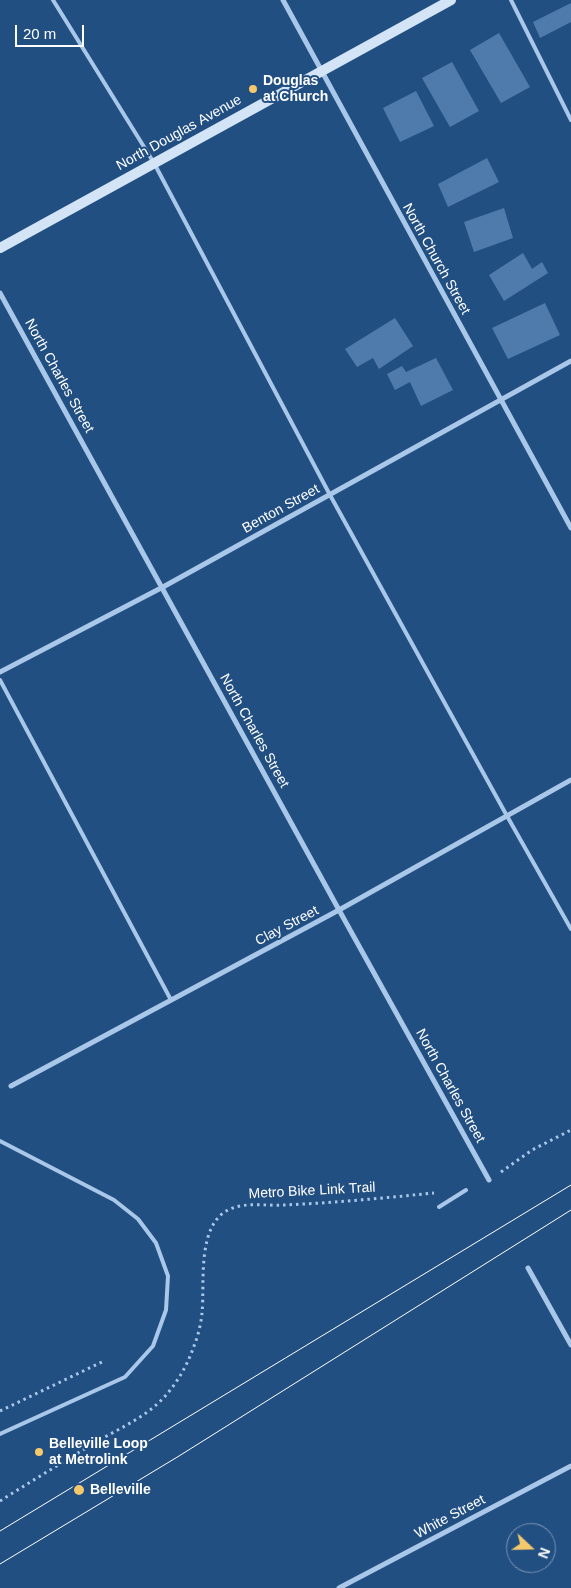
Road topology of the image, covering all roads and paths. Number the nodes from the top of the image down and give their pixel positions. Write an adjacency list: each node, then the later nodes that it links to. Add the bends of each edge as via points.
1 (52, 0): 7 (lane)
2 (283, 0): 5 (street, North Church Street)
3 (451, 0): 5 (street, North Douglas Avenue)
4 (511, 0): 6 (lane)
5 (320, 71): 7 (street, North Douglas Avenue); 11 (street, North Church Street)
6 (571, 120)
7 (154, 163): 8 (street, North Douglas Avenue); 12 (lane)
8 (0, 248)
9 (0, 293): 14 (street, North Charles Street)
10 (571, 361): 11 (street, Benton Street)
11 (500, 400): 12 (street, Benton Street); 13 (street, North Church Street)
12 (330, 495): 14 (street, Benton Street); 18 (lane)
13 (571, 528)
14 (163, 587): 15 (street, Benton Street); 19 (street, North Charles Street)
15 (0, 672)
16 (0, 680): 21 (lane)
17 (571, 780): 18 (street, Clay Street)
18 (507, 816): 19 (street, Clay Street); 20 (lane)
19 (339, 910): 21 (street, Clay Street); 25 (street, North Charles Street)
20 (571, 929)
21 (171, 1000): 22 (street, Clay Street)
22 (10, 1086)
23 (571, 1130): 25 (path, via 532,1150)
24 (0, 1141): 32 (lane, via 120,1204 138,1219 156,1243 168,1276 166,1310 153,1346 125,1377)
25 (489, 1180)
26 (466, 1190): 27 (lane); 34 (path, Metro Bike Link Trail, via 229,1209 211,1227 206,1241 200,1326 183,1371 172,1388 147,1413)
27 (439, 1207)
28 (528, 1268): 29 (street)
29 (571, 1345)
30 (104, 1361): 31 (path)
31 (0, 1411)
32 (0, 1434)
33 (571, 1466): 35 (street, White Street)
34 (0, 1501)
35 (339, 1588)

